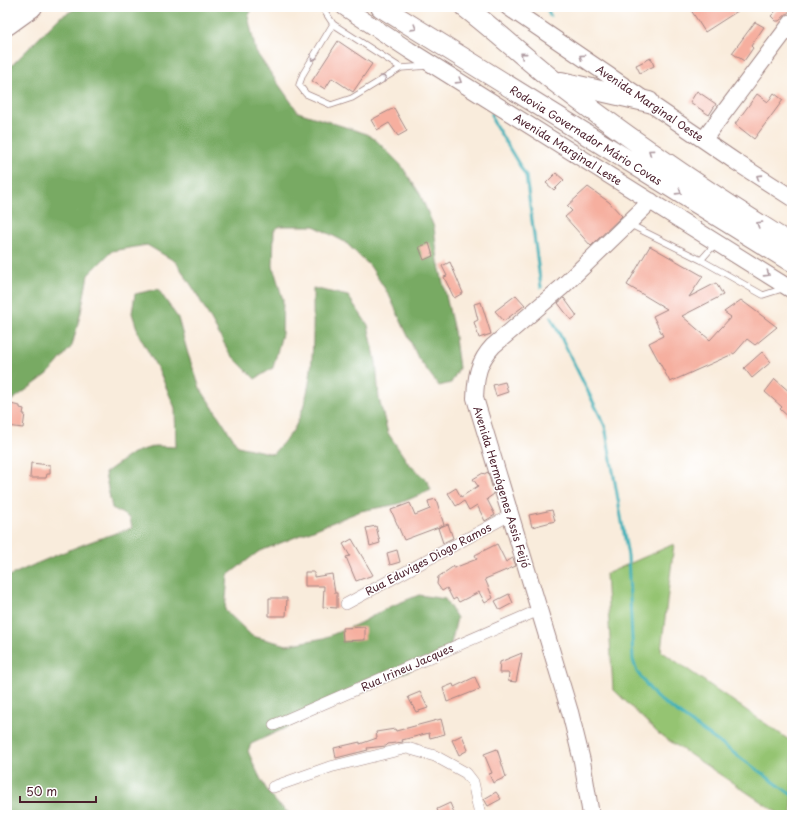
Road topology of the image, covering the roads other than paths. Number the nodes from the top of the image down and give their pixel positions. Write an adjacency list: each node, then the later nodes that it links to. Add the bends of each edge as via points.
1 (32, 7): 9 (highway)
2 (322, 7): 8 (lane)
3 (344, 7): 10 (main road, Avenida Marginal Leste)
4 (381, 7): 21 (highway, Rodovia Governador Mário Covas, one-way to 21)
5 (465, 7): 12 (highway, Rodovia Governador Mário Covas, one-way to 5)
6 (508, 7): 13 (main road, Avenida Marginal Oeste, one-way to 6)
7 (792, 22): 14 (main road)
8 (333, 24): 11 (lane); 11 (lane, one-way to 11, via 303,74 299,85 306,94 331,105 352,98)
9 (7, 25)
10 (434, 66): 11 (lane); 16 (main road, Avenida Marginal Leste, one-way to 16)
11 (401, 68)
12 (553, 80): 13 (highway); 19 (highway, Rodovia Governador Mário Covas, one-way to 12, via 684,176)
13 (649, 102): 14 (main road, Avenida Marginal Oeste)
14 (704, 139): 15 (main road, Avenida Marginal Oeste, one-way to 14)
15 (792, 197)
16 (651, 201): 17 (main road, Avenida Hermógenes Assis Feijó); 18 (main road, Avenida Marginal Leste)
17 (629, 223): 20 (lane); 23 (main road, Avenida Hermógenes Assis Feijó, via 561,288 494,346 484,356 478,369 475,398)
18 (716, 243): 20 (lane); 22 (main road, Avenida Marginal Leste, one-way to 22)
19 (792, 245)
20 (701, 260): 22 (lane, via 763,295)
21 (792, 262)
22 (790, 288)
23 (510, 515): 24 (street, Rua Eduviges Diogo Ramos); 25 (main road, Avenida Hermógenes Assis Feijó)
24 (346, 604)
25 (539, 610): 26 (street, Rua Irineu Jacques); 29 (main road, Avenida Hermógenes Assis Feijó, via 582,761)
26 (274, 725)
27 (273, 787): 28 (street, via 330,767 407,748 434,756 466,773 473,782)
28 (480, 815)
29 (591, 815)

